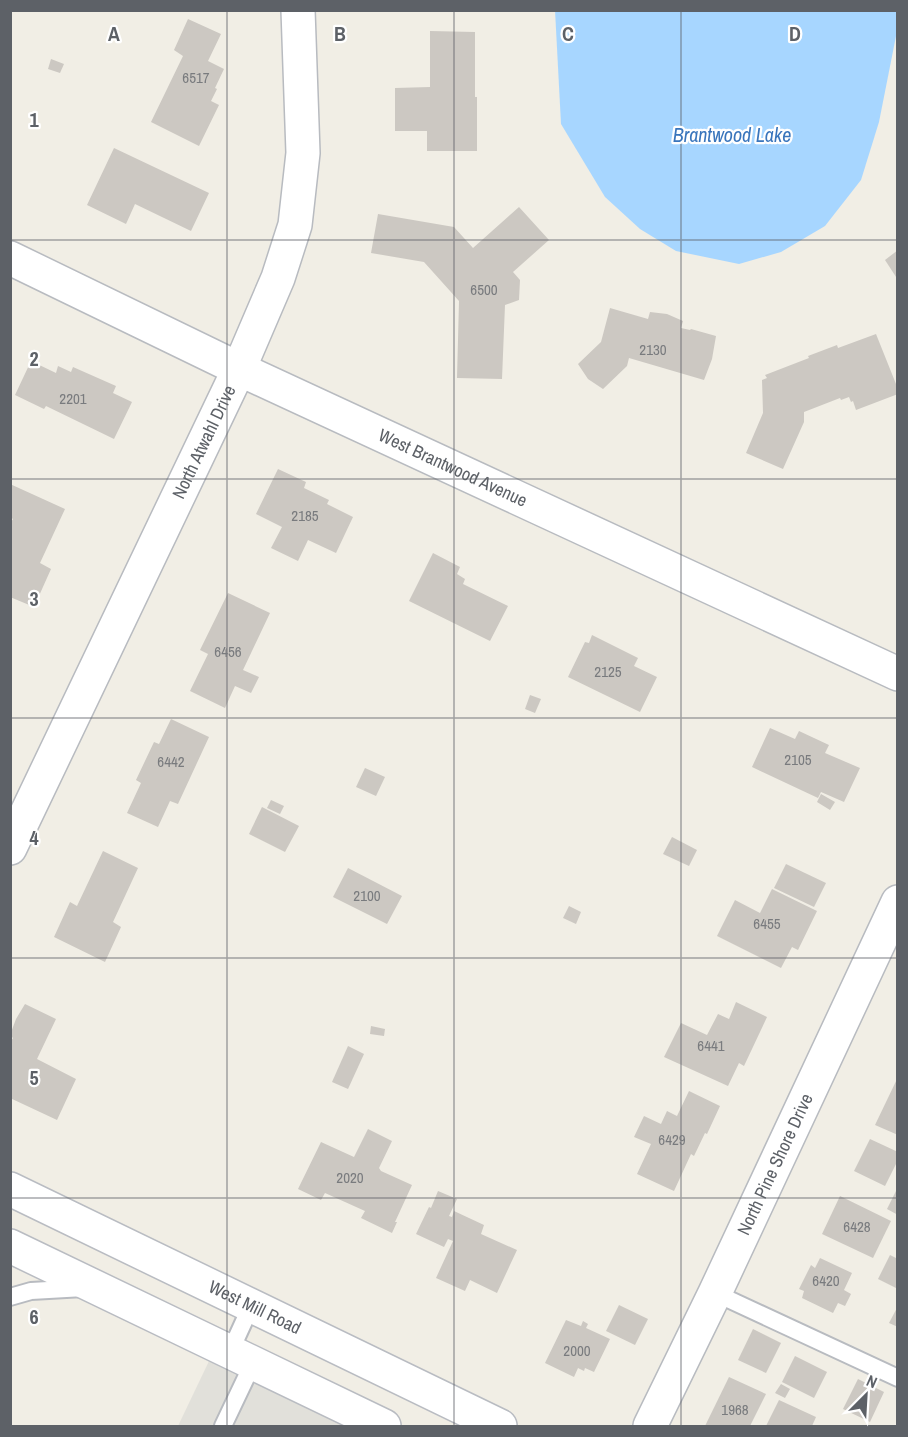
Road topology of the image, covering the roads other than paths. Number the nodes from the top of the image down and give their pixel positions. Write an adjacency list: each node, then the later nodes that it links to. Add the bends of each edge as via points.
1 (298, 10): 3 (street, North Atwahl Drive, via 303,153 295,225 278,278)
2 (10, 258): 3 (street, West Brantwood Avenue)
3 (239, 369): 4 (street, West Brantwood Avenue); 5 (street, North Atwahl Drive)
4 (897, 674)
5 (10, 848)
6 (897, 902): 10 (street, North Pine Shore Drive)
7 (10, 1189): 12 (street, West Mill Road)
8 (10, 1246): 9 (street)
9 (97, 1288): 11 (lane, via 32,1291); 13 (street)
10 (715, 1293): 14 (lane); 18 (street, North Pine Shore Drive)
11 (10, 1297)
12 (251, 1306): 13 (lane); 17 (street, West Mill Road)
13 (241, 1358): 15 (lane); 16 (street)
14 (897, 1378)
15 (223, 1426)
16 (384, 1426)
17 (500, 1426)
18 (650, 1426)

